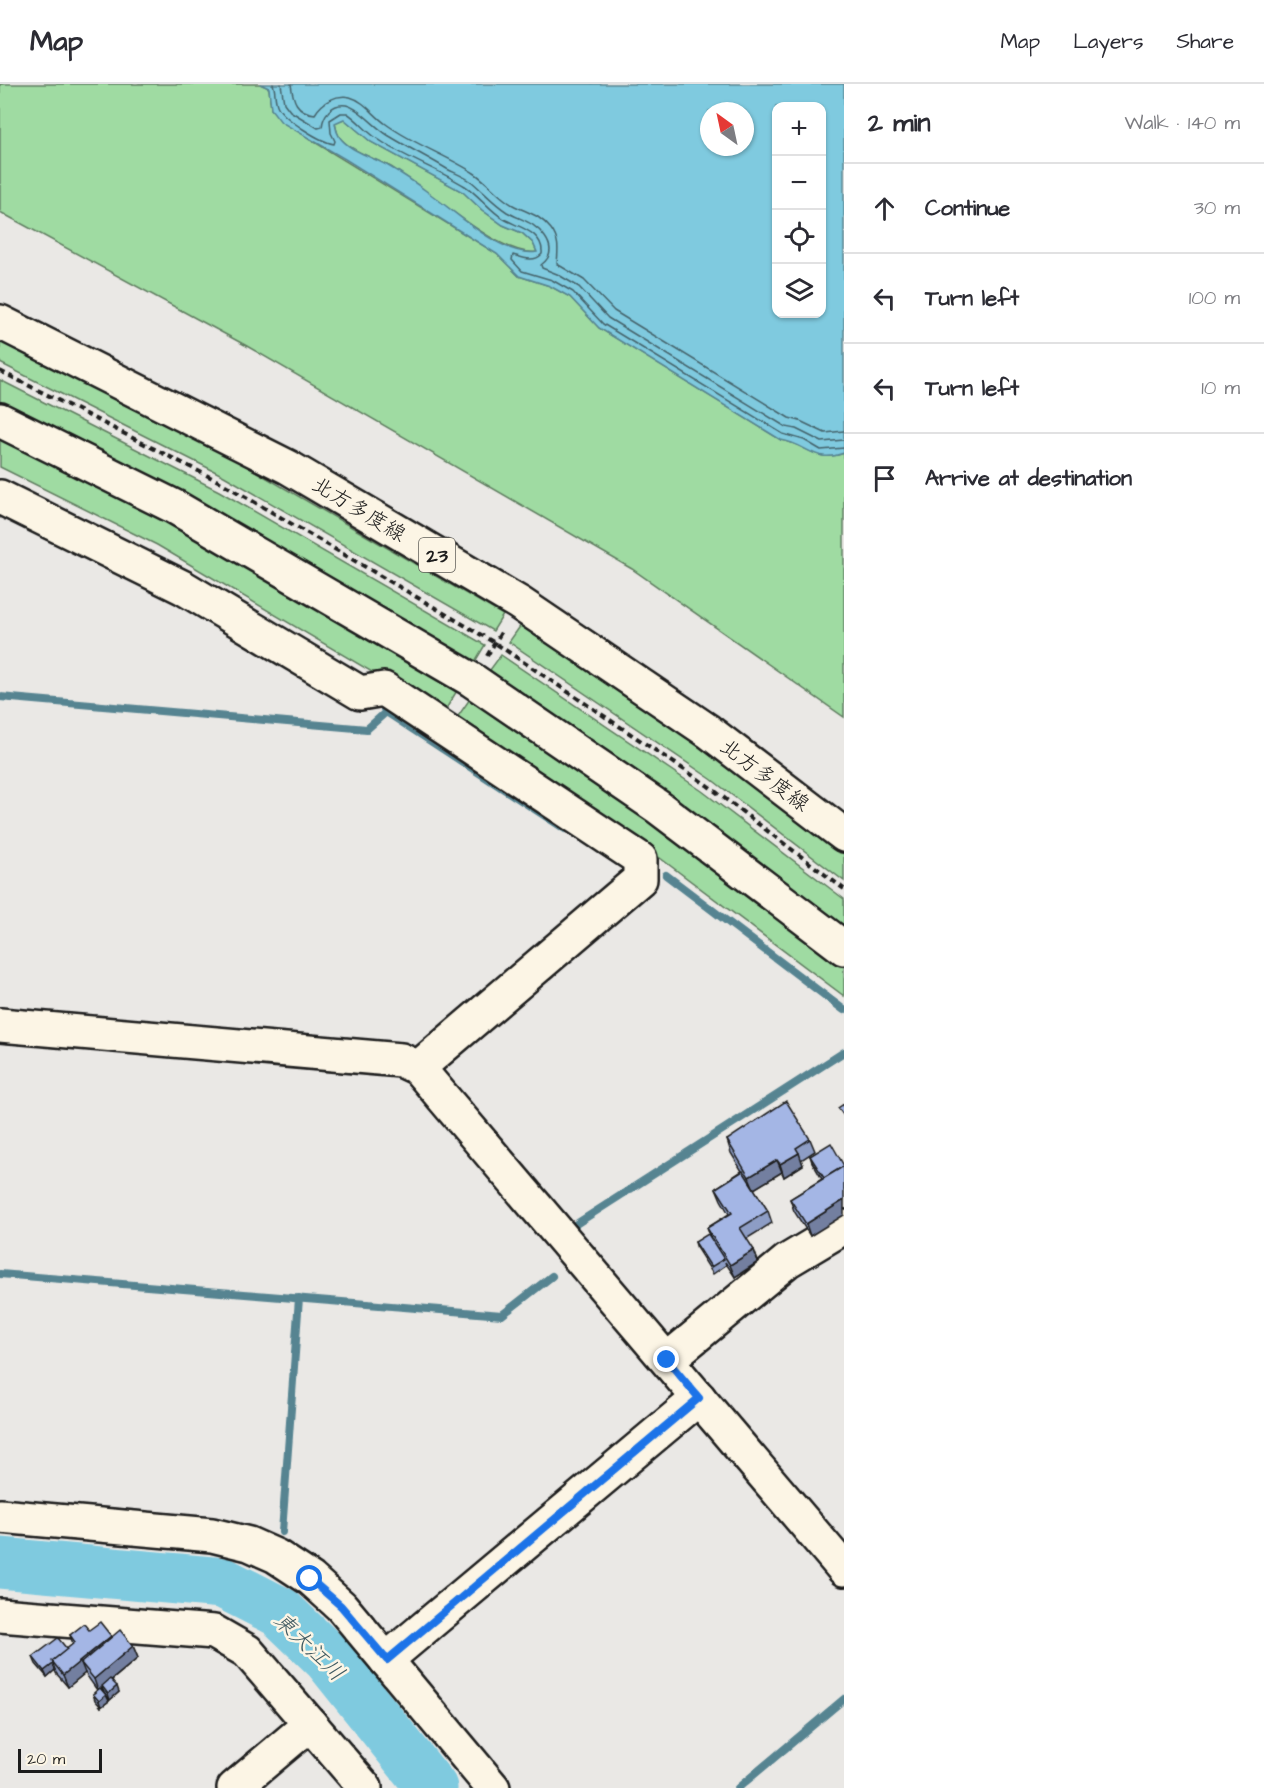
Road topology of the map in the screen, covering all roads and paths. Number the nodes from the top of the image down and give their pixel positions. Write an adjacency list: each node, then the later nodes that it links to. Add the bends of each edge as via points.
1 (0, 322): 5 (street, 北方多度線 / 23, via 288,467 519,603 708,731)
2 (0, 371): 6 (path, via 222,483 495,643 707,785)
3 (0, 420): 7 (street, via 175,507 472,680 658,807)
4 (0, 497): 9 (street, via 184,588 360,693 384,689 640,859 640,879)
5 (844, 835)
6 (844, 889)
7 (844, 948)
8 (0, 1025): 9 (street, via 401,1060)
9 (418, 1068): 11 (street)
10 (844, 1227): 11 (street, via 787,1261)
11 (667, 1360): 12 (street)
12 (699, 1398): 14 (street); 16 (street)
13 (0, 1516): 16 (street, via 212,1535 249,1544 276,1556 310,1579 341,1606)
14 (844, 1569)
15 (0, 1615): 17 (street, via 214,1632 247,1651)
16 (387, 1660): 20 (street)
17 (310, 1724): 18 (street); 19 (street)
18 (234, 1788)
19 (365, 1788)
20 (493, 1788)

